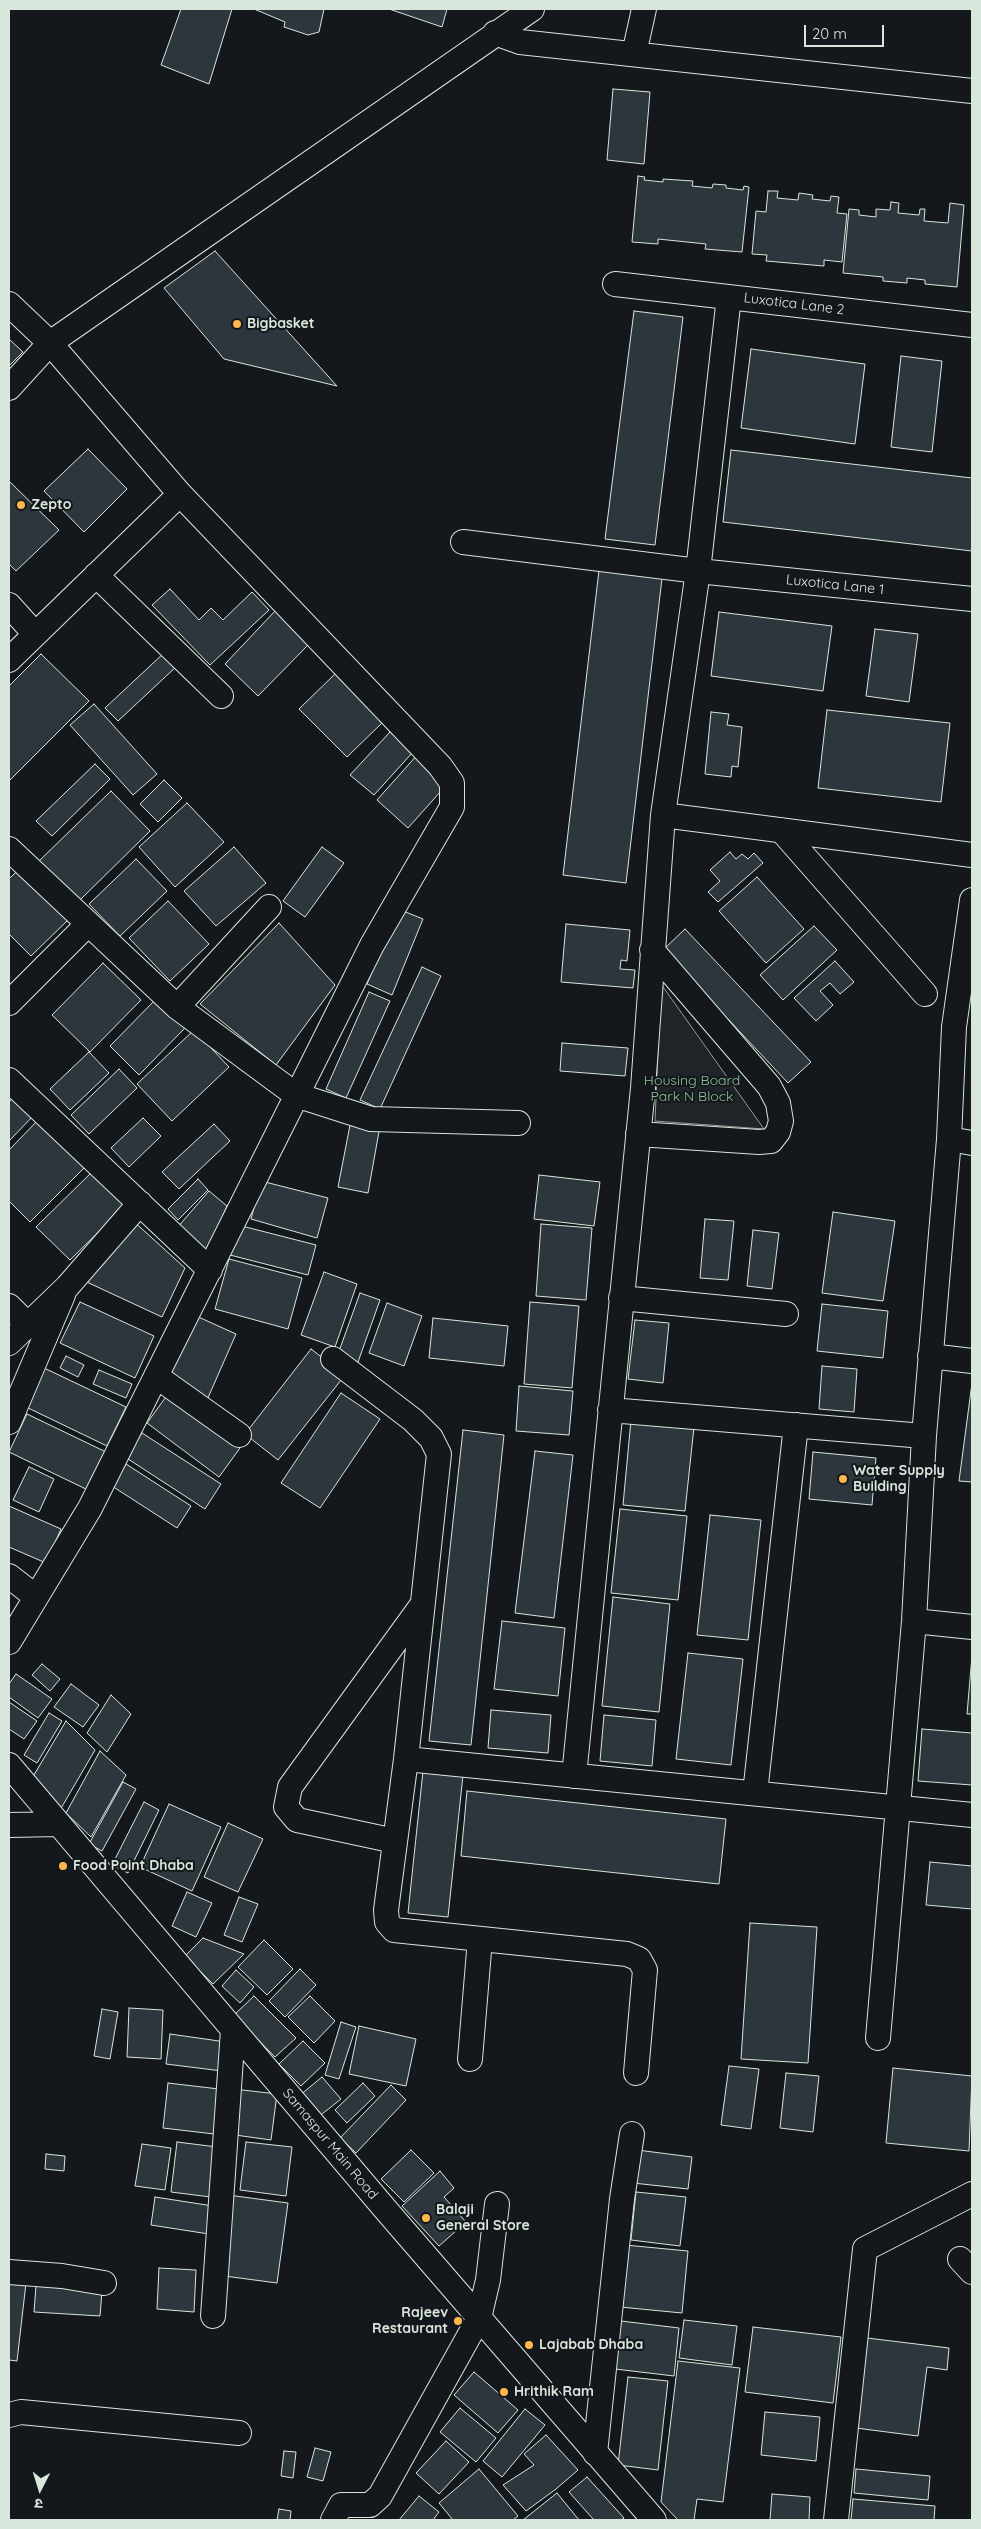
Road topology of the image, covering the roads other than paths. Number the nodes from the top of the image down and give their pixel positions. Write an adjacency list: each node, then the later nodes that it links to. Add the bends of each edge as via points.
1 (532, 9): 3 (street)
2 (644, 9): 4 (street)
3 (495, 33): 4 (street, via 520,42); 10 (street)
4 (634, 54): 5 (street)
5 (972, 91)
6 (615, 284): 7 (street, Luxotica Lane 2)
7 (729, 297): 9 (street, Luxotica Lane 2); 14 (street)
8 (9, 304): 10 (street)
9 (972, 325)
10 (50, 343): 11 (street); 12 (street)
11 (9, 388)
12 (180, 494): 15 (street); 33 (street, via 440,766 452,783 452,807 372,945)
13 (463, 542): 14 (street, Luxotica Lane 1)
14 (698, 571): 16 (street, Luxotica Lane 1); 21 (street)
15 (96, 576): 18 (street); 20 (street)
16 (972, 599)
17 (9, 605): 18 (street)
18 (35, 634): 19 (street)
19 (9, 660)
20 (221, 696)
21 (663, 814): 22 (street); 28 (street)
22 (781, 830): 24 (street); 29 (street)
23 (9, 849): 27 (street)
24 (972, 855)
25 (972, 900): 36 (street, via 954,1027)
26 (269, 907): 31 (street)
27 (88, 924): 30 (street); 31 (street)
28 (652, 950): 35 (street); 35 (street, via 769,1086 778,1103 781,1121 771,1141)
29 (925, 994)
30 (9, 1003)
31 (177, 1006): 33 (street)
32 (9, 1080): 38 (street)
33 (296, 1095): 34 (street, via 371,1119); 39 (street)
34 (518, 1123)
35 (638, 1134): 41 (street)
36 (948, 1139): 37 (street); 46 (street)
37 (972, 1143)
38 (140, 1203): 39 (street); 40 (street)
39 (210, 1270): 49 (street)
40 (67, 1287): 44 (street); 51 (street)
41 (622, 1298): 43 (street); 50 (street)
42 (9, 1306): 44 (street)
43 (786, 1314)
44 (27, 1324): 45 (street)
45 (9, 1343)
46 (930, 1356): 48 (street); 54 (street)
47 (333, 1359): 57 (street, via 413,1420 431,1438 439,1454)
48 (972, 1361)
49 (156, 1376): 53 (street); 56 (street, via 90,1508)
50 (610, 1410): 52 (street); 63 (street)
51 (9, 1422)
52 (796, 1425): 54 (street); 64 (street)
53 (239, 1435)
54 (924, 1436): 58 (street)
55 (9, 1576): 56 (street)
56 (36, 1597): 60 (street)
57 (423, 1603): 61 (street); 69 (street, via 290,1787 286,1807 297,1820)
58 (914, 1621): 59 (street); 65 (street)
59 (972, 1627)
60 (9, 1642)
61 (406, 1759): 63 (street); 69 (street)
62 (9, 1765): 67 (street, Samaspur Main Road)
63 (574, 1776): 64 (street)
64 (755, 1793): 65 (street)
65 (898, 1808): 66 (street); 72 (street)
66 (972, 1815)
67 (59, 1824): 68 (street); 71 (street, Samaspur Main Road)
68 (9, 1825)
69 (395, 1841): 70 (street, via 387,1922 394,1930)
70 (480, 1939): 73 (street); 74 (street, via 627,1954 639,1959 645,1970)
71 (233, 2030): 80 (street); 81 (street, Samaspur Main Road)
72 (878, 2038)
73 (470, 2059)
74 (636, 2072)
75 (632, 2134): 84 (street, via 622,2200)
76 (972, 2194): 87 (street, via 865,2249)
77 (497, 2204): 81 (street, via 488,2280)
78 (9, 2272): 79 (street)
79 (104, 2283)
80 (213, 2316)
81 (479, 2318): 84 (street, Samaspur Main Road); 85 (street, via 380,2496 370,2505 341,2505)
82 (9, 2415): 83 (street, via 21,2412)
83 (239, 2433)
84 (596, 2453): 86 (street, Samaspur Main Road)
85 (333, 2520)
86 (654, 2520)
87 (836, 2520)

